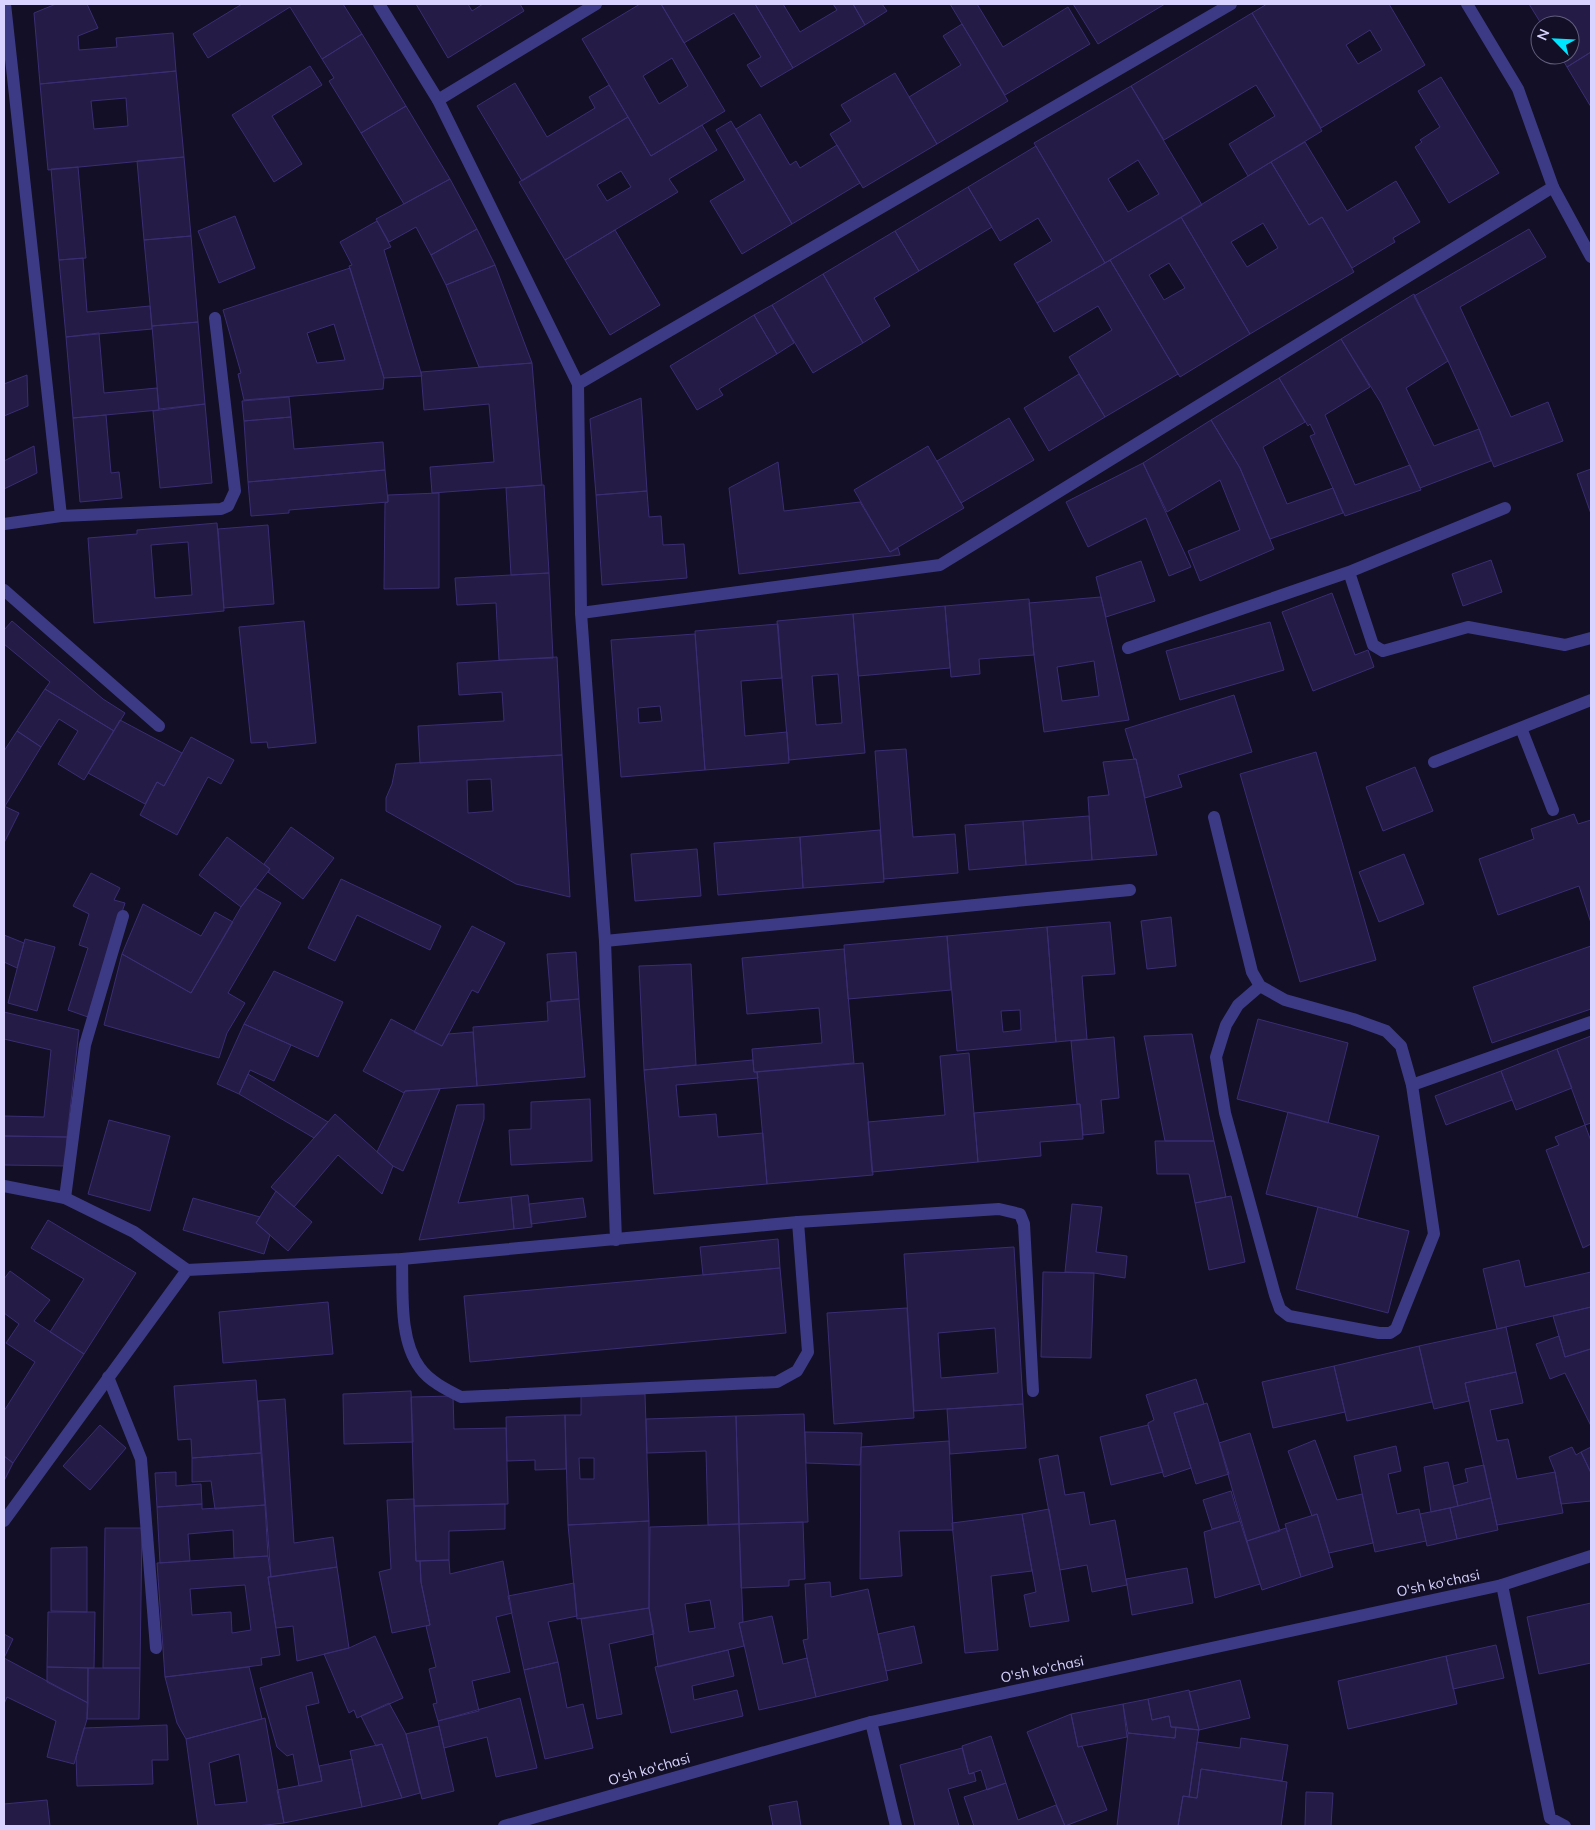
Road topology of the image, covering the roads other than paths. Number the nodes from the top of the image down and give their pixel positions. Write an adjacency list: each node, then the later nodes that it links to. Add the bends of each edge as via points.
1 (6, 4): 12 (street)
2 (379, 4): 6 (street)
3 (596, 4): 6 (street)
4 (1231, 4): 10 (street)
5 (1467, 4): 7 (street, via 1518,89)
6 (438, 100): 10 (street)
7 (1553, 187): 8 (street); 16 (street, via 940,565)
8 (1591, 257)
9 (215, 318): 12 (street, via 236,492 228,506 221,509)
10 (578, 384): 16 (street)
11 (1505, 508): 14 (street)
12 (61, 516): 13 (street)
13 (4, 524)
14 (1349, 572): 17 (street, via 1373,645 1384,651 1468,627 1565,645); 18 (street)
15 (4, 590): 20 (street)
16 (581, 612): 27 (street)
17 (1591, 638)
18 (1128, 648)
19 (1591, 700): 21 (street)
20 (159, 726)
21 (1521, 728): 22 (street); 23 (street)
22 (1434, 762)
23 (1553, 810)
24 (1214, 817): 28 (street, via 1252,972)
25 (1130, 890): 27 (street)
26 (123, 916): 32 (street, via 85,1045)
27 (605, 941): 34 (street)
28 (1260, 986): 30 (street, via 1285,1000 1386,1031 1401,1046); 30 (street, via 1238,1005 1226,1025 1216,1057 1226,1113 1274,1295 1280,1310 1289,1316 1379,1333 1396,1329 1434,1234)
29 (1591, 1022): 30 (street)
30 (1412, 1085)
31 (4, 1186): 32 (street)
32 (64, 1198): 36 (street, via 134,1232)
33 (798, 1222): 34 (street); 35 (street, via 808,1352 798,1371 777,1382 461,1397 420,1368 404,1330); 38 (street, via 999,1210 1020,1214 1024,1224)
34 (616, 1240): 35 (street)
35 (402, 1259): 36 (street)
36 (187, 1270): 37 (street)
37 (108, 1377): 39 (street); 42 (street, via 140,1459)
38 (1033, 1392)
39 (4, 1521)
40 (1591, 1556): 41 (street, O'sh ko'chasi)
41 (1502, 1585): 43 (street, O'sh ko'chasi); 46 (street, via 1550,1818)
42 (156, 1648)
43 (871, 1722): 44 (street, O'sh ko'chasi); 45 (street)
44 (504, 1826)
45 (896, 1826)
46 (1565, 1826)

